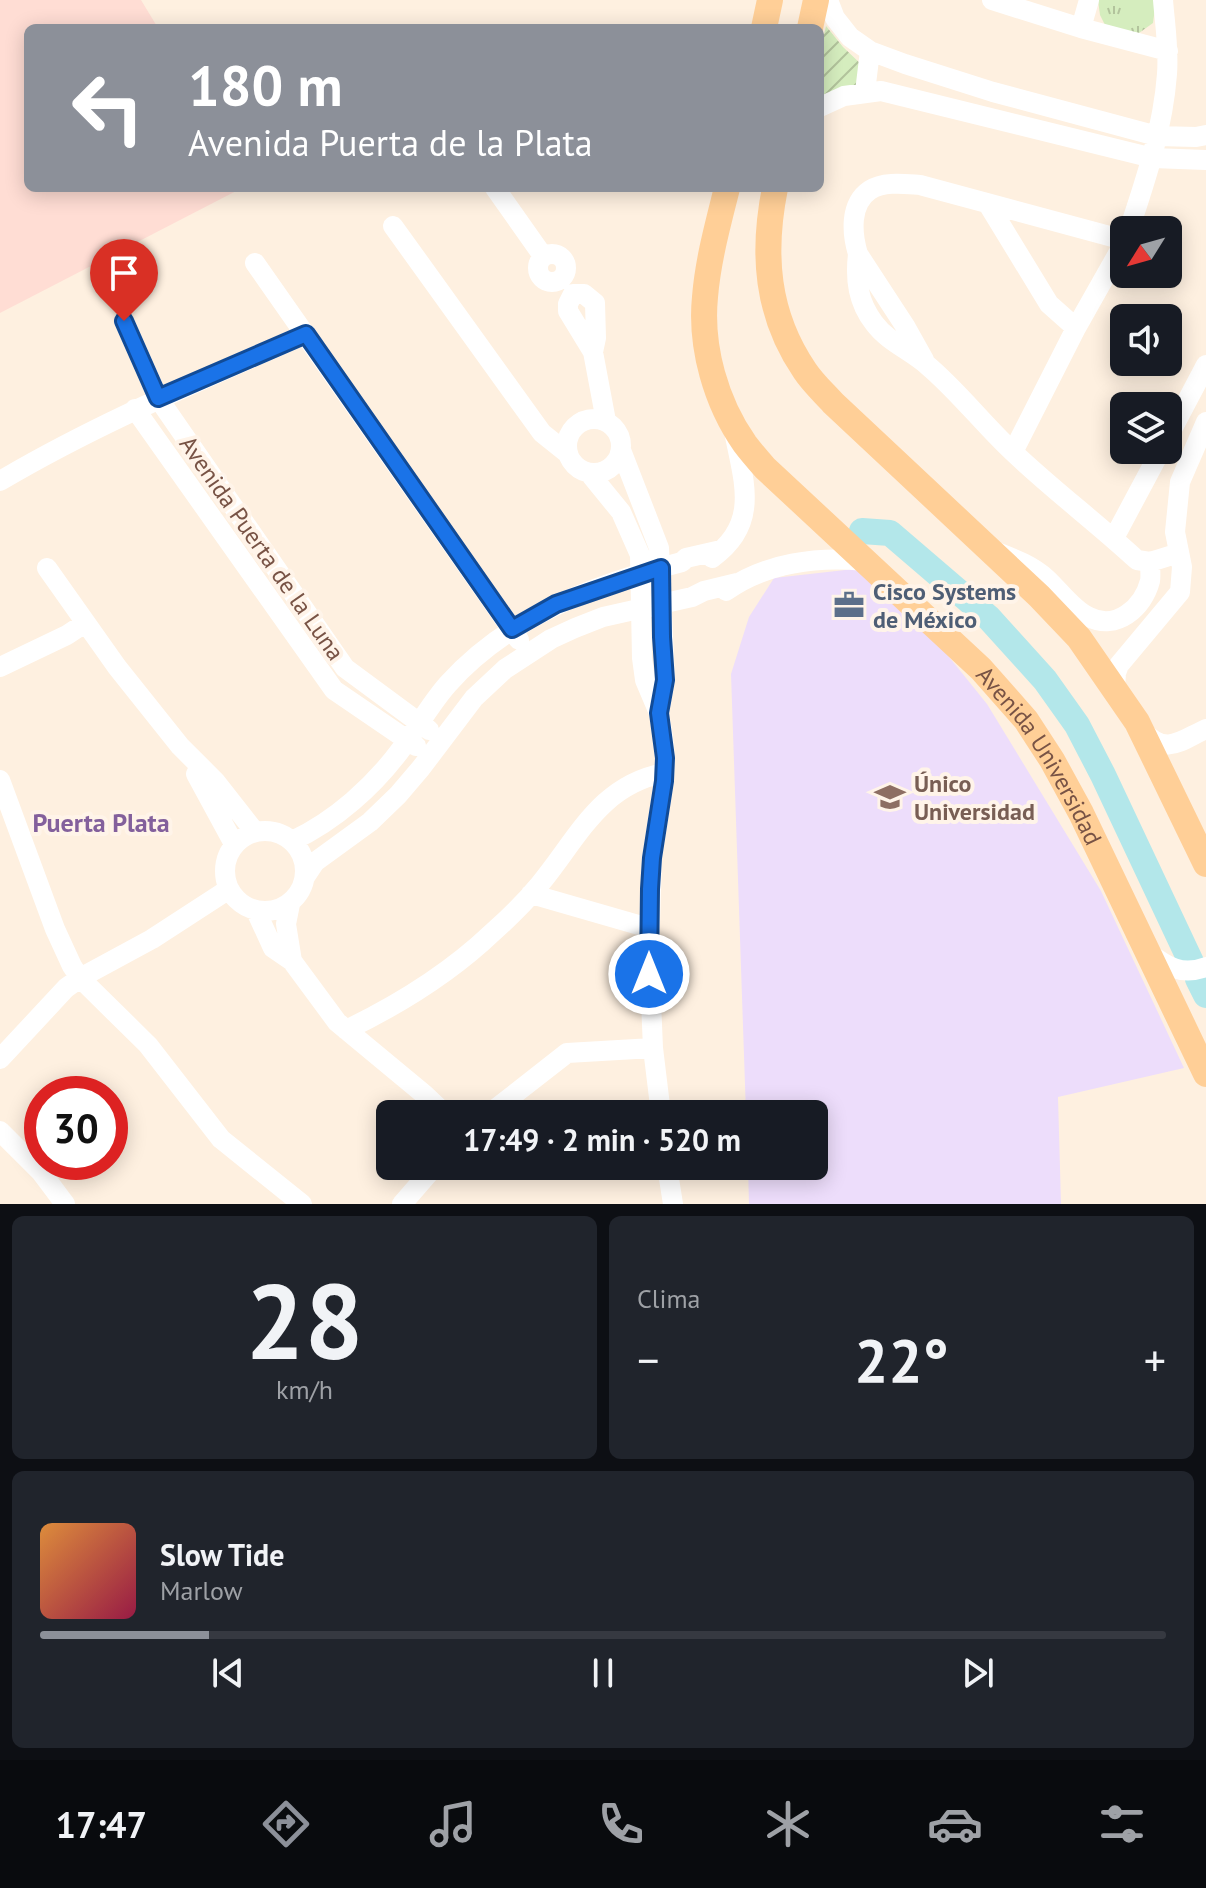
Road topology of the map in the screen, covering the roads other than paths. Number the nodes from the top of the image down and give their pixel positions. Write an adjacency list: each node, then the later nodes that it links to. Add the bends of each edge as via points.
1 (770, 0): 7 (main road)
2 (816, 0): 8 (main road)
3 (828, 0): 10 (street, via 850,37)
4 (992, 0): 9 (street)
5 (1089, 0): 9 (street)
6 (1163, 0): 11 (street)
7 (765, 24)
8 (811, 24)
9 (1081, 28): 11 (street)
10 (870, 51): 12 (street); 13 (street)
11 (1168, 51): 17 (street)
12 (865, 92): 14 (street); 15 (street)
13 (993, 92): 15 (street); 17 (street)
14 (824, 105)
15 (986, 117): 18 (street)
16 (1206, 135): 17 (street)
17 (1157, 136): 18 (street)
18 (1153, 158): 19 (street); 24 (street)
19 (1206, 160)
20 (498, 192): 36 (street, via 543,256 554,253 564,259 567,287 595,303 593,352)
21 (726, 192): 37 (main road, Avenida Universidad, via 704,299 714,379)
22 (774, 192): 48 (main road, via 767,246 772,298 805,371)
23 (988, 204): 26 (street); 30 (street, via 1049,304); 40 (street, via 920,185 871,190 855,213 854,241 926,364)
24 (1134, 216)
25 (393, 226): 41 (street, via 542,433)
26 (1110, 238)
27 (255, 263): 31 (street)
28 (1110, 267): 30 (street)
29 (124, 321): 33 (street, Avenida Puerta de la Luna)
30 (1076, 328): 40 (street)
31 (306, 334): 33 (street); 57 (street)
32 (1206, 365): 35 (street)
33 (158, 398): 34 (street); 50 (street, Avenida Puerta de la Luna)
34 (135, 409): 45 (street); 54 (street, Avenida Puerta de la Luna)
35 (1182, 410)
36 (606, 421): 39 (street, via 618,433); 41 (street, via 577,425)
37 (732, 422): 51 (main road, Avenida Universidad, via 765,468); 53 (street, via 746,489 745,516 738,529 721,550)
38 (1206, 422): 46 (street)
39 (621, 450): 44 (street, via 611,468); 53 (street, via 659,548)
40 (1013, 452): 47 (street)
41 (567, 453): 44 (street, via 572,463)
42 (1154, 464): 43 (street)
43 (1149, 473): 46 (street); 47 (street)
44 (590, 474): 53 (street, via 627,524)
45 (0, 481)
46 (1180, 482): 49 (street, via 1175,532)
47 (1114, 538): 49 (street)
48 (990, 550): 49 (street, via 1023,562 1085,616 1101,622 1125,616 1138,605 1141,578); 60 (main road, via 1071,629)
49 (1160, 558): 60 (street, via 1174,577 1172,593 1167,607 1119,665)
50 (270, 560): 54 (street); 63 (street, Avenida Puerta de la Luna, via 345,668)
51 (864, 561): 55 (street, via 812,561 771,569 725,592); 81 (main road, Avenida Universidad, via 981,669 1026,720 1081,813)
52 (47, 568): 56 (street)
53 (651, 571): 55 (street); 57 (street, via 556,604)
54 (252, 573): 63 (street, Avenida Puerta de la Luna, via 334,690)
55 (651, 606): 58 (street, via 603,617); 68 (street, via 642,658 659,713)
56 (85, 623): 59 (street); 66 (street)
57 (512, 629): 58 (street); 63 (street, via 462,669)
58 (528, 653): 64 (street, via 474,698)
59 (0, 667)
60 (1115, 688): 61 (main road)
61 (1141, 729): 62 (street, via 1152,741 1173,745); 70 (main road)
62 (1206, 729)
63 (414, 732): 64 (street, Avenida Puerta de la Luna); 67 (street, Avenida Puerta de la Luna); 72 (street, via 358,796)
64 (442, 739): 67 (street)
65 (1206, 740): 70 (street, via 1172,757)
66 (180, 746): 71 (street); 73 (street)
67 (430, 756): 75 (street, via 384,809 315,862)
68 (664, 773): 77 (street, via 632,783 608,799); 80 (street)
69 (0, 780): 84 (street, via 55,929)
70 (1168, 785): 74 (main road)
71 (255, 832): 72 (street, via 268,830); 73 (street)
72 (292, 841): 75 (street, via 305,864)
73 (234, 844): 76 (street, via 225,866)
74 (1206, 864)
75 (305, 877): 78 (street)
76 (229, 889): 79 (street); 84 (street)
77 (531, 894): 80 (street); 85 (street, via 439,977)
78 (290, 904): 79 (street); 82 (street, via 286,924)
79 (256, 911): 82 (street, via 273,948)
80 (649, 928): 86 (street)
81 (1148, 952): 83 (street, via 1176,970); 88 (main road, Avenida Universidad)
82 (292, 961): 85 (street)
83 (1206, 967)
84 (80, 978): 87 (street); 96 (street, via 148,1045 221,1139)
85 (346, 1030): 89 (street)
86 (653, 1048): 90 (street, via 567,1053); 91 (street)
87 (0, 1059)
88 (1206, 1074)
89 (430, 1100)
90 (507, 1100)
91 (659, 1100)
92 (0, 1131): 95 (street)
93 (423, 1180): 97 (street)
94 (669, 1180): 98 (street)
95 (65, 1204)
96 (302, 1204)
97 (402, 1204)
98 (673, 1204)

